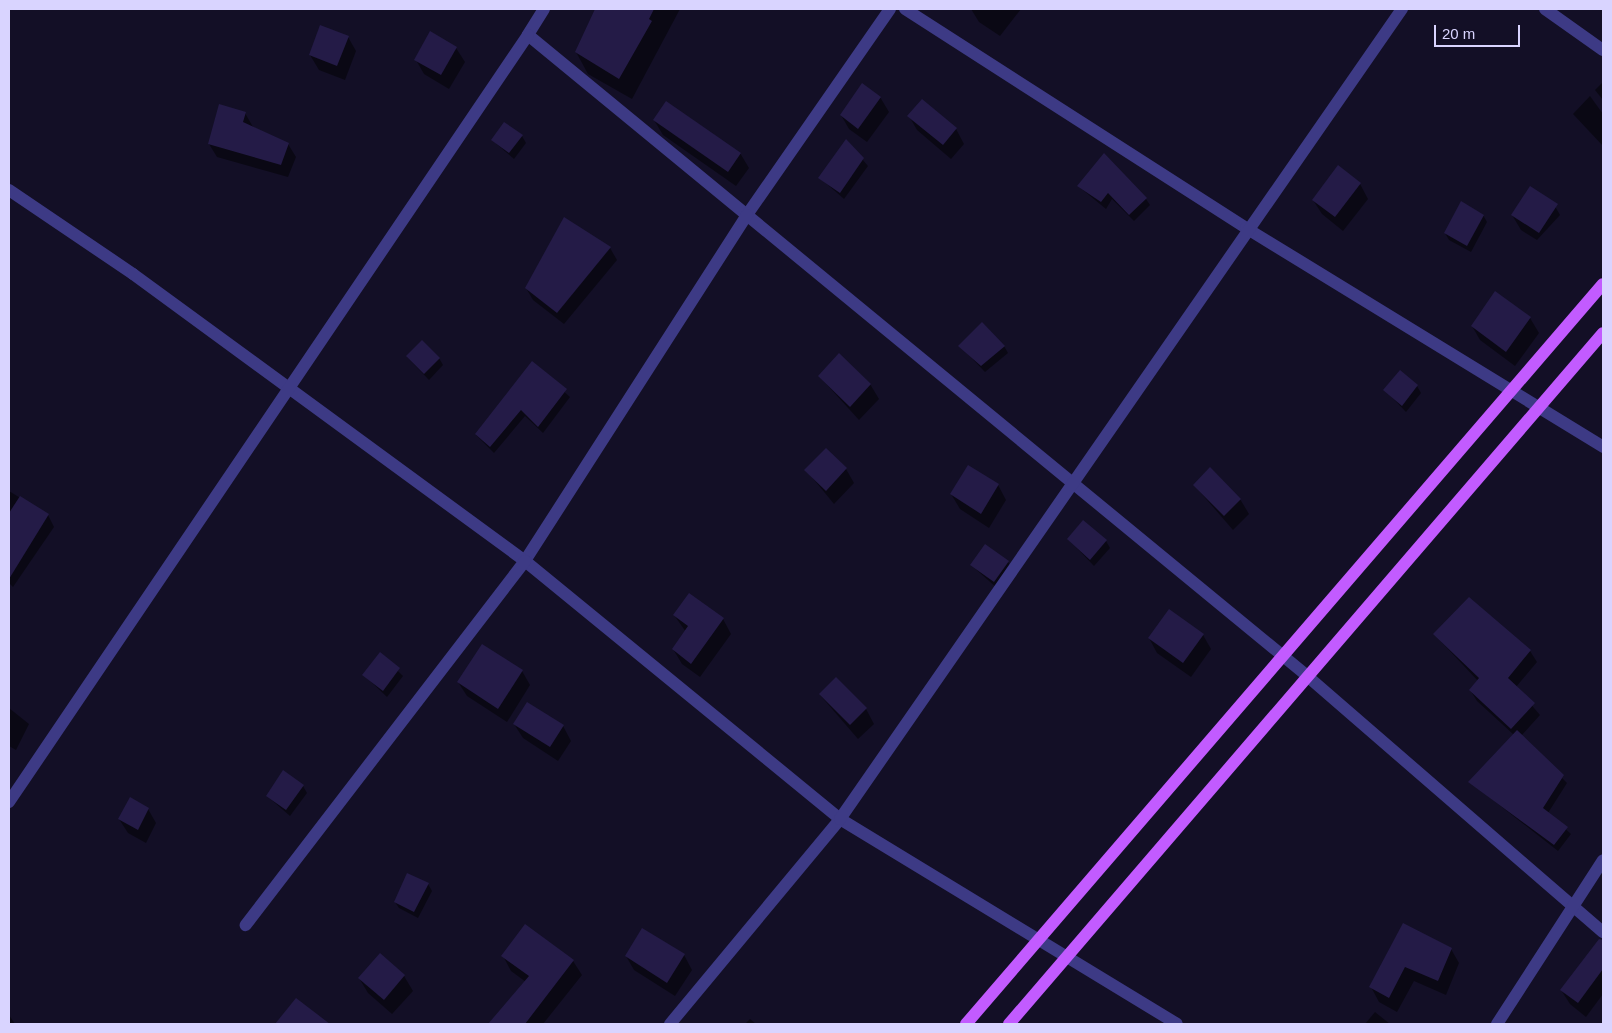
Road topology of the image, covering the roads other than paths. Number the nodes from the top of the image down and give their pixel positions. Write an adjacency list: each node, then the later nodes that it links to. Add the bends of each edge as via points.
1 (544, 9): 6 (street)
2 (890, 9): 9 (street)
3 (905, 9): 10 (street)
4 (1402, 9): 10 (street)
5 (1545, 9): 7 (street)
6 (528, 35): 9 (street); 13 (street)
7 (1603, 50)
8 (9, 190): 13 (street)
9 (747, 214): 17 (street); 18 (street)
10 (1246, 228): 14 (street); 17 (street)
11 (1603, 284): 14 (main road)
12 (1603, 333): 15 (main road)
13 (290, 388): 18 (street); 21 (street)
14 (1513, 389): 15 (street); 19 (main road)
15 (1541, 406): 16 (street); 20 (main road)
16 (1603, 447)
17 (1071, 481): 19 (street); 22 (street)
18 (525, 561): 22 (street); 25 (street)
19 (1279, 656): 20 (street); 27 (main road)
20 (1306, 675): 24 (street); 28 (main road)
21 (9, 802)
22 (840, 820): 27 (street); 29 (street)
23 (1603, 860): 24 (street)
24 (1575, 907): 26 (street); 33 (street)
25 (246, 925)
26 (1603, 932)
27 (1037, 940): 28 (street); 30 (main road)
28 (1065, 958): 31 (main road); 32 (street)
29 (670, 1024)
30 (966, 1024)
31 (1009, 1024)
32 (1177, 1024)
33 (1497, 1024)

